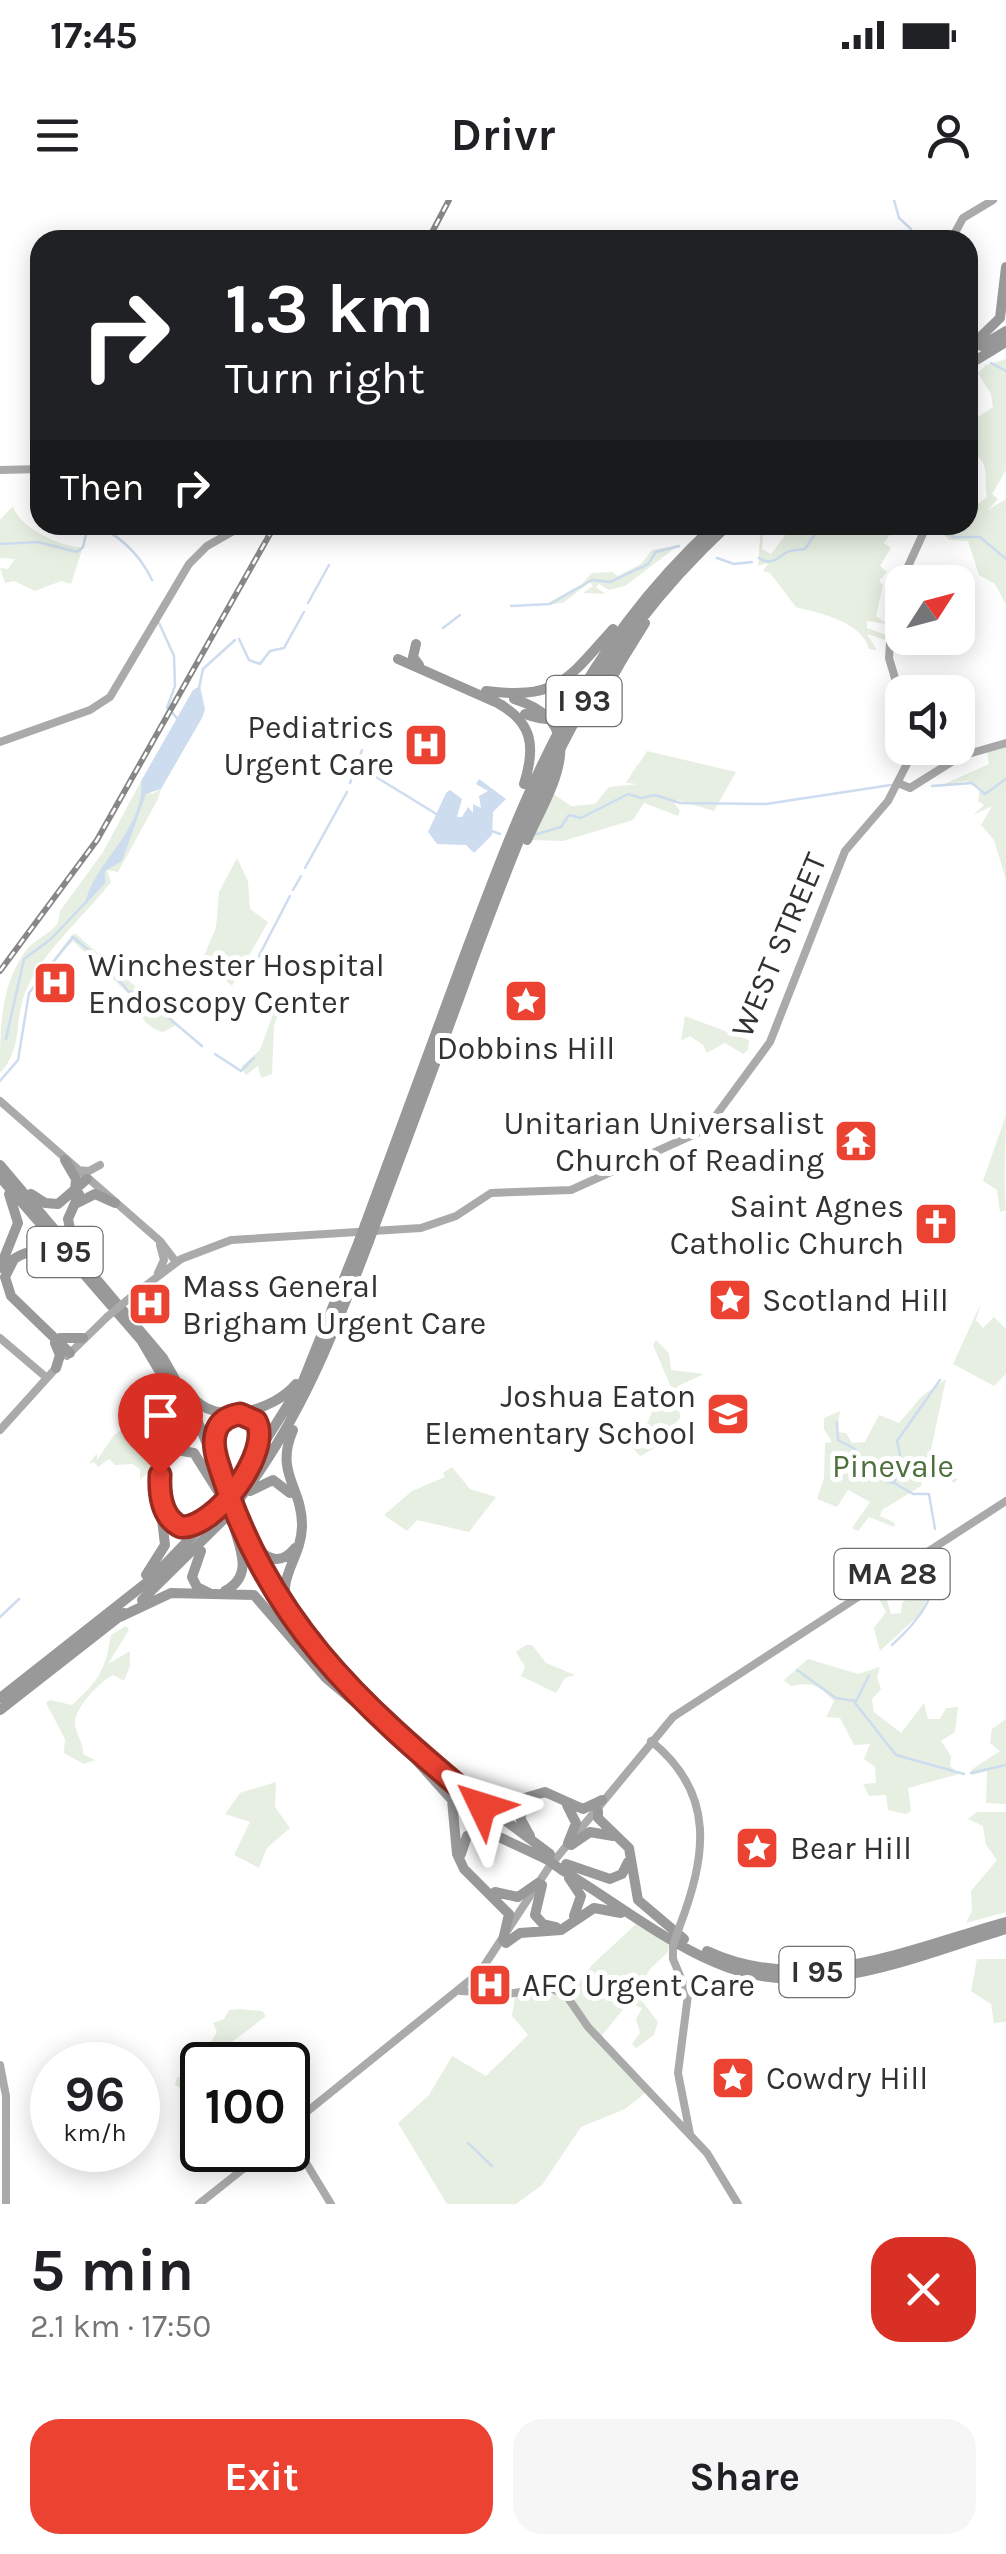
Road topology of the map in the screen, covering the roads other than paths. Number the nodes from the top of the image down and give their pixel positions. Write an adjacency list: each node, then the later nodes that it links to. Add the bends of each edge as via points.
1 (993, 200): 2 (main road, via 963,218)
2 (956, 230)
3 (1006, 267): 5 (highway, via 999,320)
4 (1006, 331): 7 (highway)
5 (978, 342)
6 (1006, 342): 8 (highway)
7 (978, 346)
8 (978, 359)
9 (30, 469): 10 (main road)
10 (0, 470)
11 (226, 535): 22 (main road, via 189,564 109,699)
12 (704, 535): 16 (highway, I 93)
13 (718, 535): 15 (highway, I 93)
14 (922, 535): 19 (main road, via 892,599)
15 (690, 563): 21 (highway, bridge, via 601,697 579,715 552,721); 27 (highway, I 93, via 630,632 578,711 542,780)
16 (656, 586): 20 (highway, via 562,684 529,694); 26 (highway, I 93, via 565,714)
17 (416, 644): 18 (highway, via 412,656)
18 (419, 665): 20 (highway); 21 (highway, via 398,659)
19 (894, 675)
20 (486, 691): 27 (highway, bridge, via 552,721 562,747 559,767)
21 (496, 702): 26 (highway, via 523,722 532,746)
22 (0, 742)
23 (1006, 743): 25 (main road, via 957,758 911,788)
24 (907, 765): 25 (main road, WEST STREET)
25 (898, 784): 42 (main road, WEST STREET, via 846,848 770,1042 710,1126 565,1192 495,1192 427,1226 244,1236)
26 (501, 860): 38 (highway, I 93)
27 (492, 910): 38 (highway, I 93)
28 (0, 1101): 29 (main road)
29 (65, 1160): 32 (main road); 35 (highway, via 76,1178)
30 (0, 1164): 35 (highway, via 43,1202 58,1204); 45 (highway, I 95)
31 (100, 1165): 32 (main road)
32 (77, 1170): 34 (main road)
33 (0, 1179): 44 (highway, via 18,1223); 48 (highway, I 95)
34 (89, 1181): 35 (highway); 36 (main road); 37 (highway)
35 (72, 1195)
36 (115, 1202): 37 (highway, via 92,1194); 39 (main road)
37 (70, 1212): 45 (highway, via 70,1238)
38 (370, 1225): 40 (highway, I 93, bridge)
39 (155, 1237): 41 (main road); 46 (main road, via 164,1260)
40 (364, 1241): 54 (highway, I 93); 58 (highway, I 93)
41 (164, 1245): 42 (main road); 43 (main road)
42 (194, 1252): 43 (main road, WEST STREET)
43 (176, 1262): 46 (main road, WEST STREET)
44 (0, 1268)
45 (94, 1272): 52 (highway, I 95)
46 (154, 1278): 51 (main road, WEST STREET, bridge)
47 (0, 1282): 49 (highway, via 10,1300)
48 (130, 1326): 49 (highway, via 59,1258 22,1254 6,1269 7,1290); 57 (highway, I 95)
49 (52, 1337): 51 (highway); 53 (highway); 55 (highway, via 60,1355)
50 (0, 1338): 56 (main road)
51 (83, 1338): 53 (main road, WEST STREET)
52 (154, 1343): 54 (highway, via 197,1404 217,1412 278,1402); 60 (highway, I 95, via 191,1405)
53 (70, 1353): 55 (main road, WEST STREET)
54 (313, 1359): 62 (highway, I 93)
55 (56, 1368): 56 (main road, WEST STREET)
56 (47, 1378): 59 (main road, WEST STREET)
57 (170, 1383): 62 (highway, I 95); 64 (highway, via 176,1422 156,1481 164,1548)
58 (307, 1394): 62 (highway, I 93); 65 (highway, via 285,1452 302,1528 284,1591)
59 (0, 1430)
60 (221, 1476): 62 (highway, I 95); 62 (highway, via 215,1431 231,1415 247,1415 261,1435)
61 (1006, 1502): 70 (main road, MA 28, via 684,1709)
62 (227, 1504): 62 (highway, via 193,1526 172,1522 160,1489 166,1456 180,1449 196,1454); 62 (highway, via 264,1481 286,1486 298,1522 289,1555 276,1560 262,1554); 63 (highway, I 95); 63 (highway, via 192,1569 196,1585 208,1593 230,1589 242,1576); 64 (highway, I 93, via 177,1568); 65 (highway, I 95)
63 (234, 1526): 68 (highway, I 95, via 288,1626)
64 (118, 1612): 66 (highway, I 93); 67 (highway, I 93); 68 (highway, via 166,1594 251,1594)
65 (309, 1645): 71 (highway, I 95)
66 (0, 1698)
67 (0, 1710)
68 (365, 1711): 69 (highway, I 95)
69 (400, 1742): 74 (highway, I 95, via 474,1807); 78 (highway, via 449,1796 461,1864 509,1914)
70 (651, 1742): 72 (main road, MA 28); 79 (main road, bridge, via 678,1766 700,1806 695,1888 679,1928)
71 (421, 1752): 72 (highway, via 495,1804 540,1792 583,1809); 74 (highway, I 95)
72 (602, 1802): 73 (main road, MA 28); 79 (highway, via 598,1818 629,1848 638,1900)
73 (569, 1844): 74 (highway, via 576,1825 569,1807 549,1796 530,1798 520,1810 521,1824); 75 (highway, via 590,1832 608,1833 624,1848 628,1864 610,1879); 76 (main road, MA 28)
74 (548, 1857): 75 (highway, I 95, bridge); 76 (highway, via 487,1830 470,1833 462,1844 470,1872 498,1894 518,1897)
75 (564, 1867): 76 (highway, via 581,1901 564,1924 551,1927 536,1918); 79 (highway, I 95)
76 (540, 1884): 78 (main road, MA 28)
77 (1006, 1925): 79 (highway, I 95, via 856,1974 805,1981 743,1972)
78 (504, 1942): 79 (highway, via 518,1933 560,1930 602,1906); 80 (main road, MA 28)
79 (681, 1944): 83 (main road, via 673,1961 688,1998 678,2068)
80 (464, 1991): 82 (main road, MA 28); 83 (main road, via 556,1989 568,1996)
81 (0, 2065): 86 (main road)
82 (310, 2114)
83 (690, 2134): 89 (main road)
84 (310, 2168): 88 (main road)
85 (236, 2172): 87 (main road)
86 (6, 2204)
87 (196, 2204)
88 (331, 2204)
89 (738, 2204)

